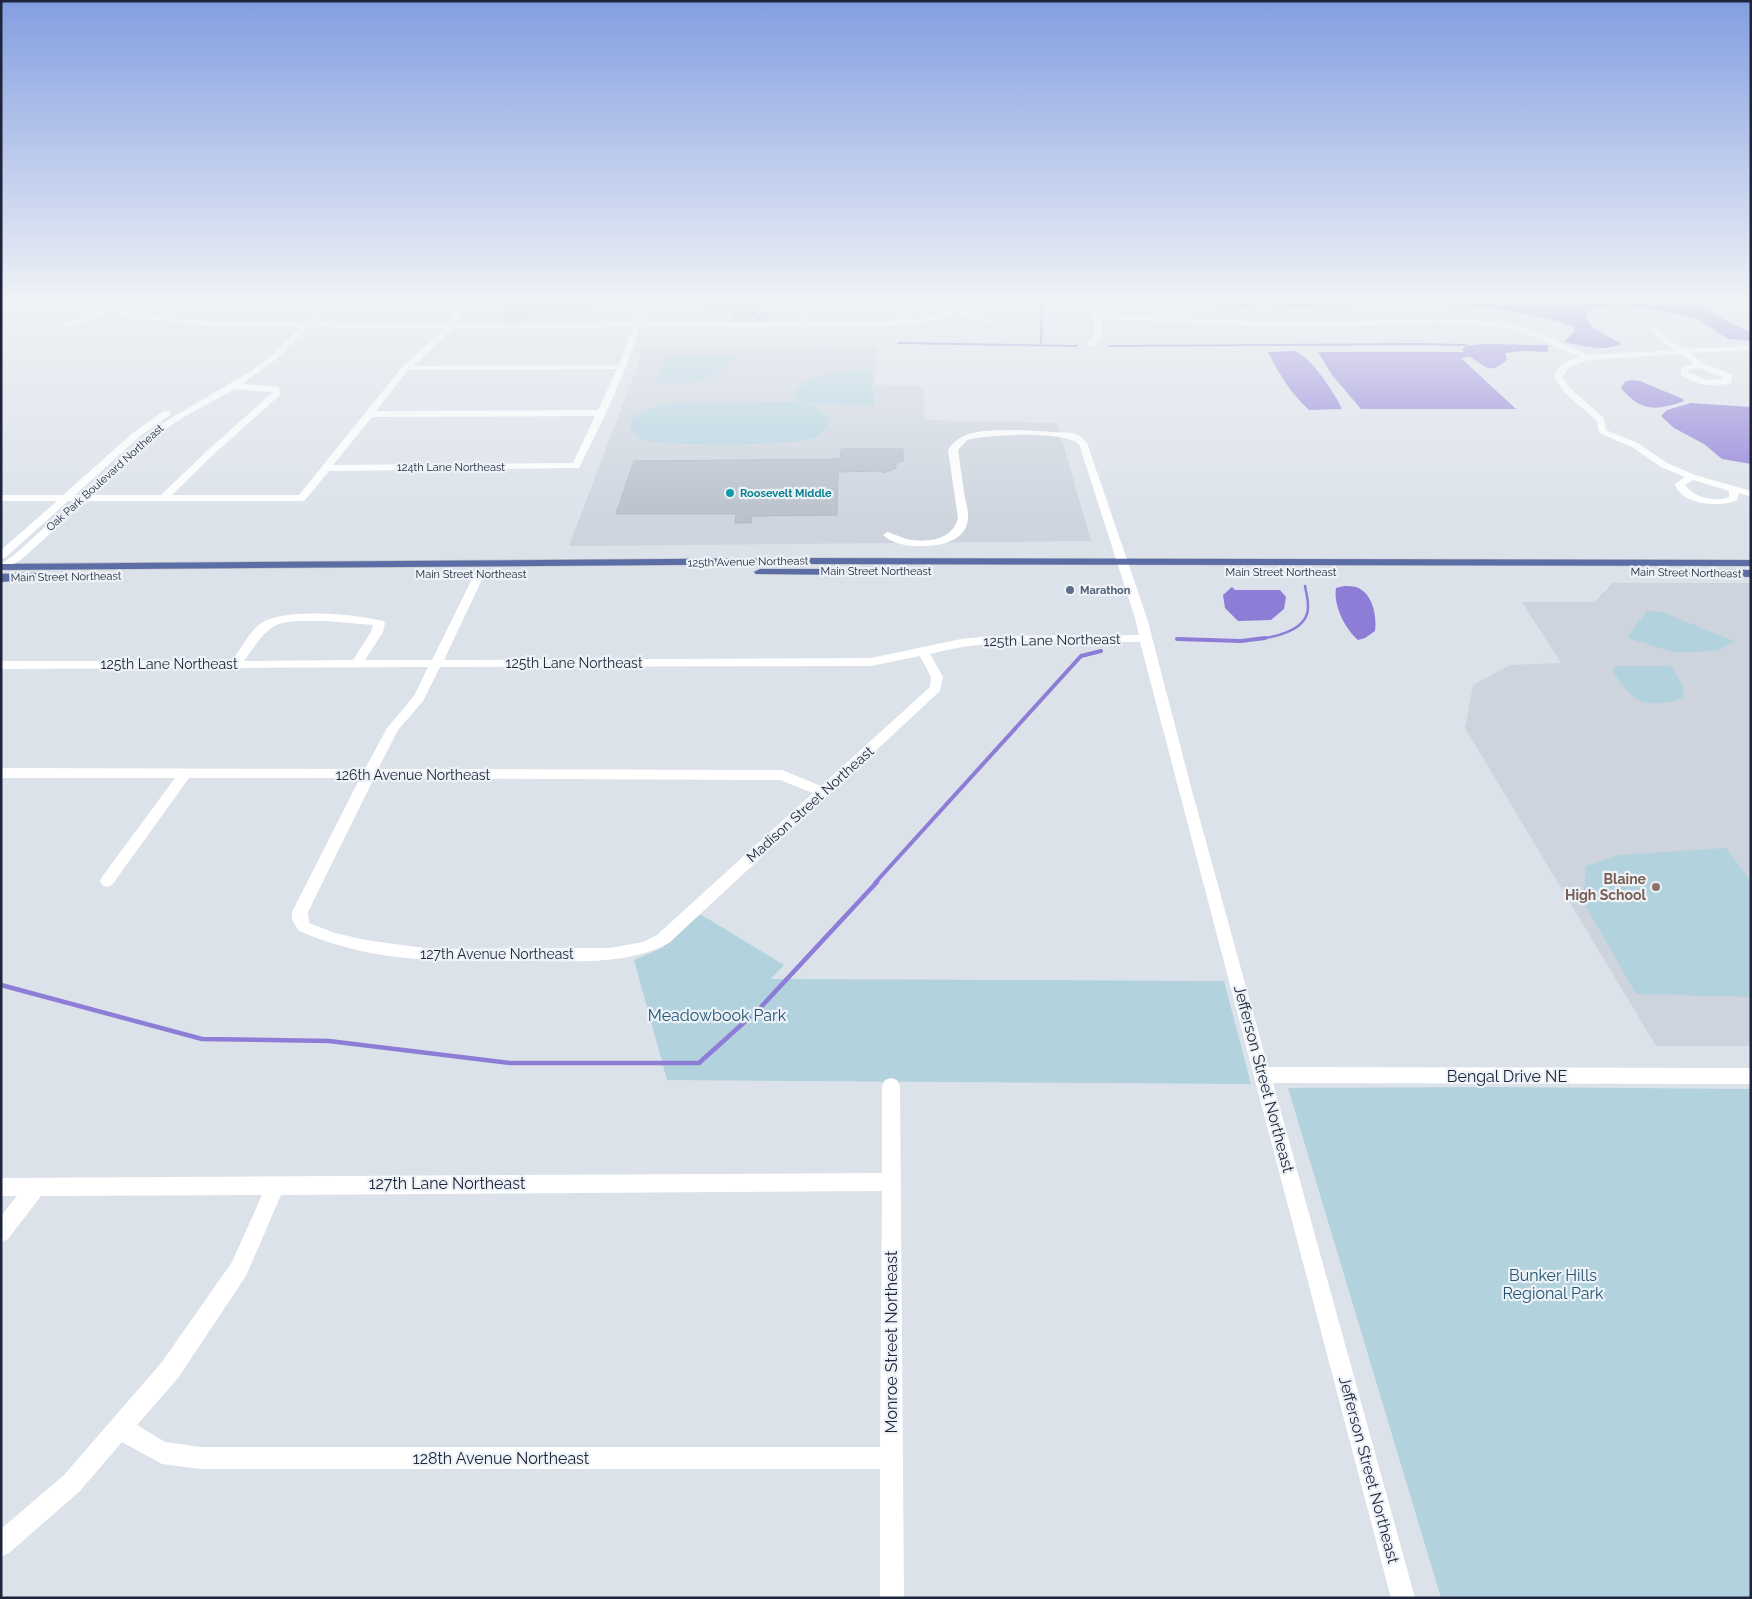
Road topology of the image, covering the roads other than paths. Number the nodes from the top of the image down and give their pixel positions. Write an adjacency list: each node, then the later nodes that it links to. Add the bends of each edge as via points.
1 (233, 377): 8 (street, Oak Park Boulevard Northeast)
2 (247, 377): 9 (street, Oak Park Boulevard Northeast)
3 (399, 377): 11 (street)
4 (618, 377): 10 (street)
5 (1558, 377): 13 (street, via 1568,392 1601,420 1602,431 1635,444 1664,465)
6 (1691, 377): 7 (street, via 1712,383 1728,381)
7 (1727, 377)
8 (219, 386): 9 (street); 18 (street, Oak Park Boulevard Northeast, via 146,426)
9 (233, 386): 17 (street, via 276,389 276,393); 19 (street, Oak Park Boulevard Northeast, via 166,424)
10 (602, 413): 11 (street); 12 (street, 124th Lane Northeast, via 576,466)
11 (370, 414): 12 (street)
12 (326, 468): 17 (street, via 302,498)
13 (1692, 477): 14 (street); 14 (street, via 1682,482 1681,488 1701,499 1726,502 1734,498)
14 (1734, 490): 15 (street)
15 (1751, 494)
16 (1, 498): 18 (street)
17 (164, 498): 19 (street)
18 (63, 499): 19 (street); 24 (street, Oak Park Boulevard Northeast)
19 (81, 499): 24 (street, Oak Park Boulevard Northeast)
20 (888, 535): 23 (street, Jefferson Street Northeast, via 895,540 923,544 951,538 958,533 963,526 963,518 953,450 963,438 987,434 1074,436 1083,443)
21 (1751, 563): 23 (main road, Main Street Northeast)
22 (433, 564): 23 (main road, 125th Avenue Northeast); 24 (main road, Main Street Northeast)
23 (1124, 566): 25 (main road, Main Street Northeast); 26 (main road, Main Street Northeast); 27 (street, Jefferson Street Northeast)
24 (2, 567): 25 (main road, Main Street Northeast)
25 (480, 573): 31 (street)
26 (1751, 574)
27 (1145, 639): 28 (street, 125th Lane Northeast, via 991,638); 39 (street, Jefferson Street Northeast)
28 (924, 653): 31 (street, 125th Lane Northeast, via 872,662); 36 (street, Madison Street Northeast, via 937,677 936,688)
29 (236, 664): 30 (street, 125th Lane Northeast); 30 (street, via 262,628 271,622 365,619 379,623); 32 (street, 125th Lane Northeast)
30 (357, 664): 31 (street, 125th Lane Northeast)
31 (436, 664): 35 (street, via 419,698 393,728)
32 (1, 666)
33 (1, 773): 34 (street, 126th Avenue Northeast)
34 (185, 774): 35 (street, 126th Avenue Northeast); 37 (street)
35 (369, 775): 36 (street, 126th Avenue Northeast, via 782,775); 38 (street, 127th Avenue Northeast, via 300,912 304,927 339,939 410,954 610,954)
36 (822, 792): 38 (street, Madison Street Northeast)
37 (107, 881)
38 (654, 944)
39 (1263, 1075): 40 (street, Bengal Drive NE); 51 (street, Jefferson Street Northeast)
40 (1751, 1076)
41 (891, 1086): 42 (street, Monroe Street Northeast)
42 (892, 1182): 43 (street, 127th Lane Northeast); 48 (street, Monroe Street Northeast)
43 (276, 1184): 45 (street, 127th Lane Northeast); 47 (street, via 240,1269 170,1370)
44 (1, 1187): 45 (street, 127th Lane Northeast)
45 (36, 1187): 46 (street)
46 (1, 1232)
47 (120, 1428): 48 (street, 128th Avenue Northeast, via 162,1453 201,1458); 49 (street, via 72,1483)
48 (890, 1458): 50 (street, Monroe Street Northeast)
49 (1, 1545)
50 (892, 1598)
51 (1403, 1598)

